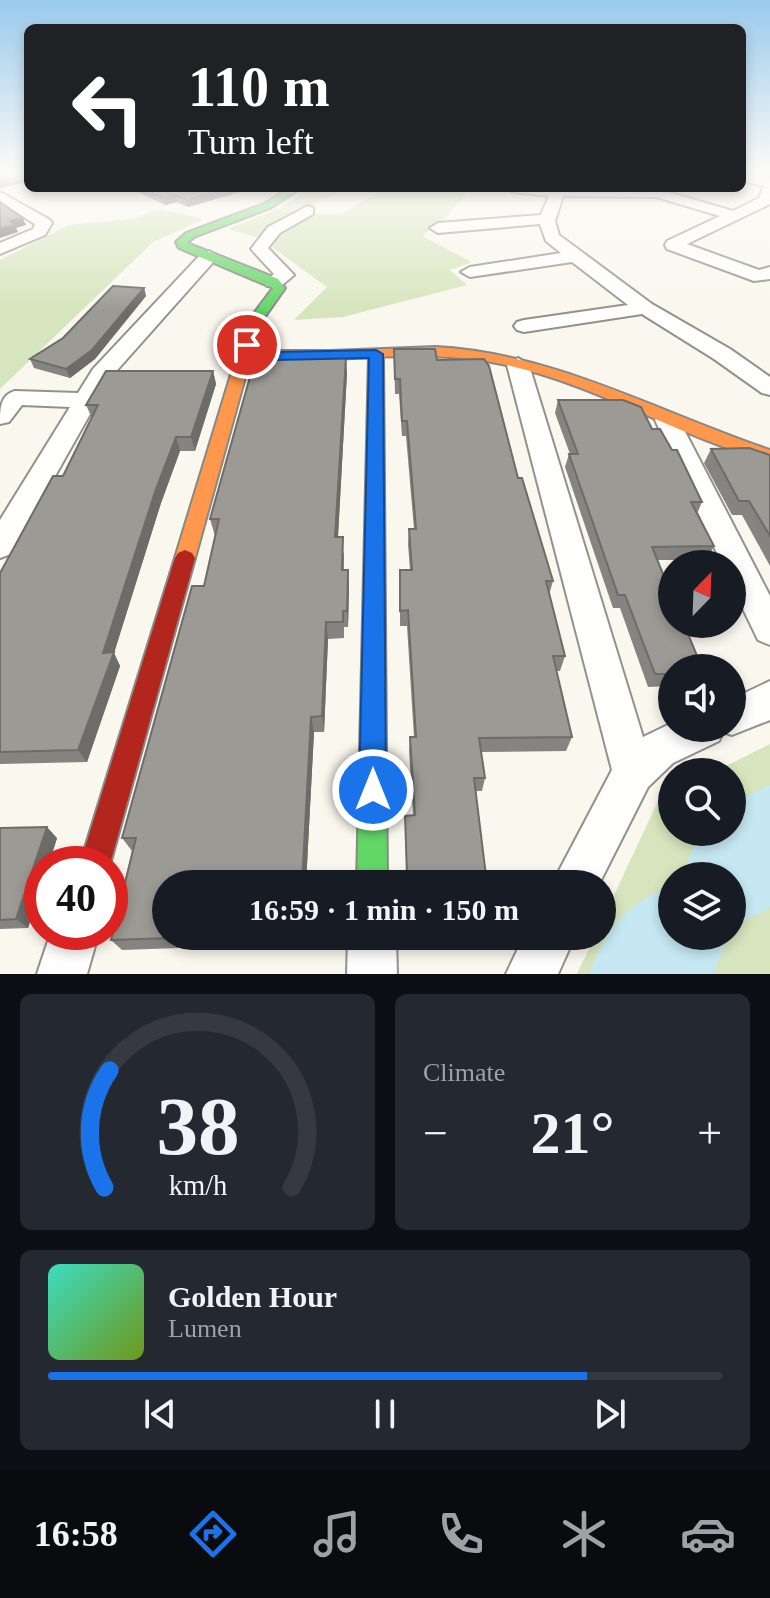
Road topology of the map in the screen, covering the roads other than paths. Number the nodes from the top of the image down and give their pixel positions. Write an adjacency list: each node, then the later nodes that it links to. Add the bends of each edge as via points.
1 (38, 219): 8 (street, via 44,223 39,232)
2 (231, 219): 9 (street, via 181,242)
3 (293, 219): 13 (street, via 274,230 259,249 285,275)
4 (542, 219): 7 (street)
5 (547, 219): 10 (street, via 552,238)
6 (728, 219): 12 (street, via 673,245 760,277)
7 (438, 228)
8 (0, 249)
9 (209, 256): 13 (street); 19 (street)
10 (576, 256): 11 (street); 14 (street)
11 (470, 272)
12 (770, 272)
13 (274, 282): 16 (street, via 279,288 247,332)
14 (645, 308): 15 (street); 23 (street)
15 (524, 326)
16 (247, 345): 17 (street, via 262,355 276,356); 22 (street)
17 (376, 354): 18 (street, via 436,351); 35 (street)
18 (518, 365): 26 (street, via 549,372); 33 (street)
19 (101, 374): 20 (street); 24 (street)
20 (131, 374)
21 (208, 374): 22 (street)
22 (239, 374): 34 (street)
23 (770, 388)
24 (86, 400): 25 (street, via 15,398); 28 (street)
25 (0, 417)
26 (667, 420): 27 (street); 29 (street)
27 (770, 456)
28 (0, 546)
29 (770, 630)
30 (770, 698): 31 (street)
31 (746, 712)
32 (674, 742): 33 (street)
33 (633, 772): 36 (street)
34 (100, 846)
35 (372, 870)
36 (582, 870)
37 (69, 950): 40 (street)
38 (372, 950): 41 (street)
39 (544, 950): 42 (street)
40 (62, 974)
41 (372, 974)
42 (531, 974)

